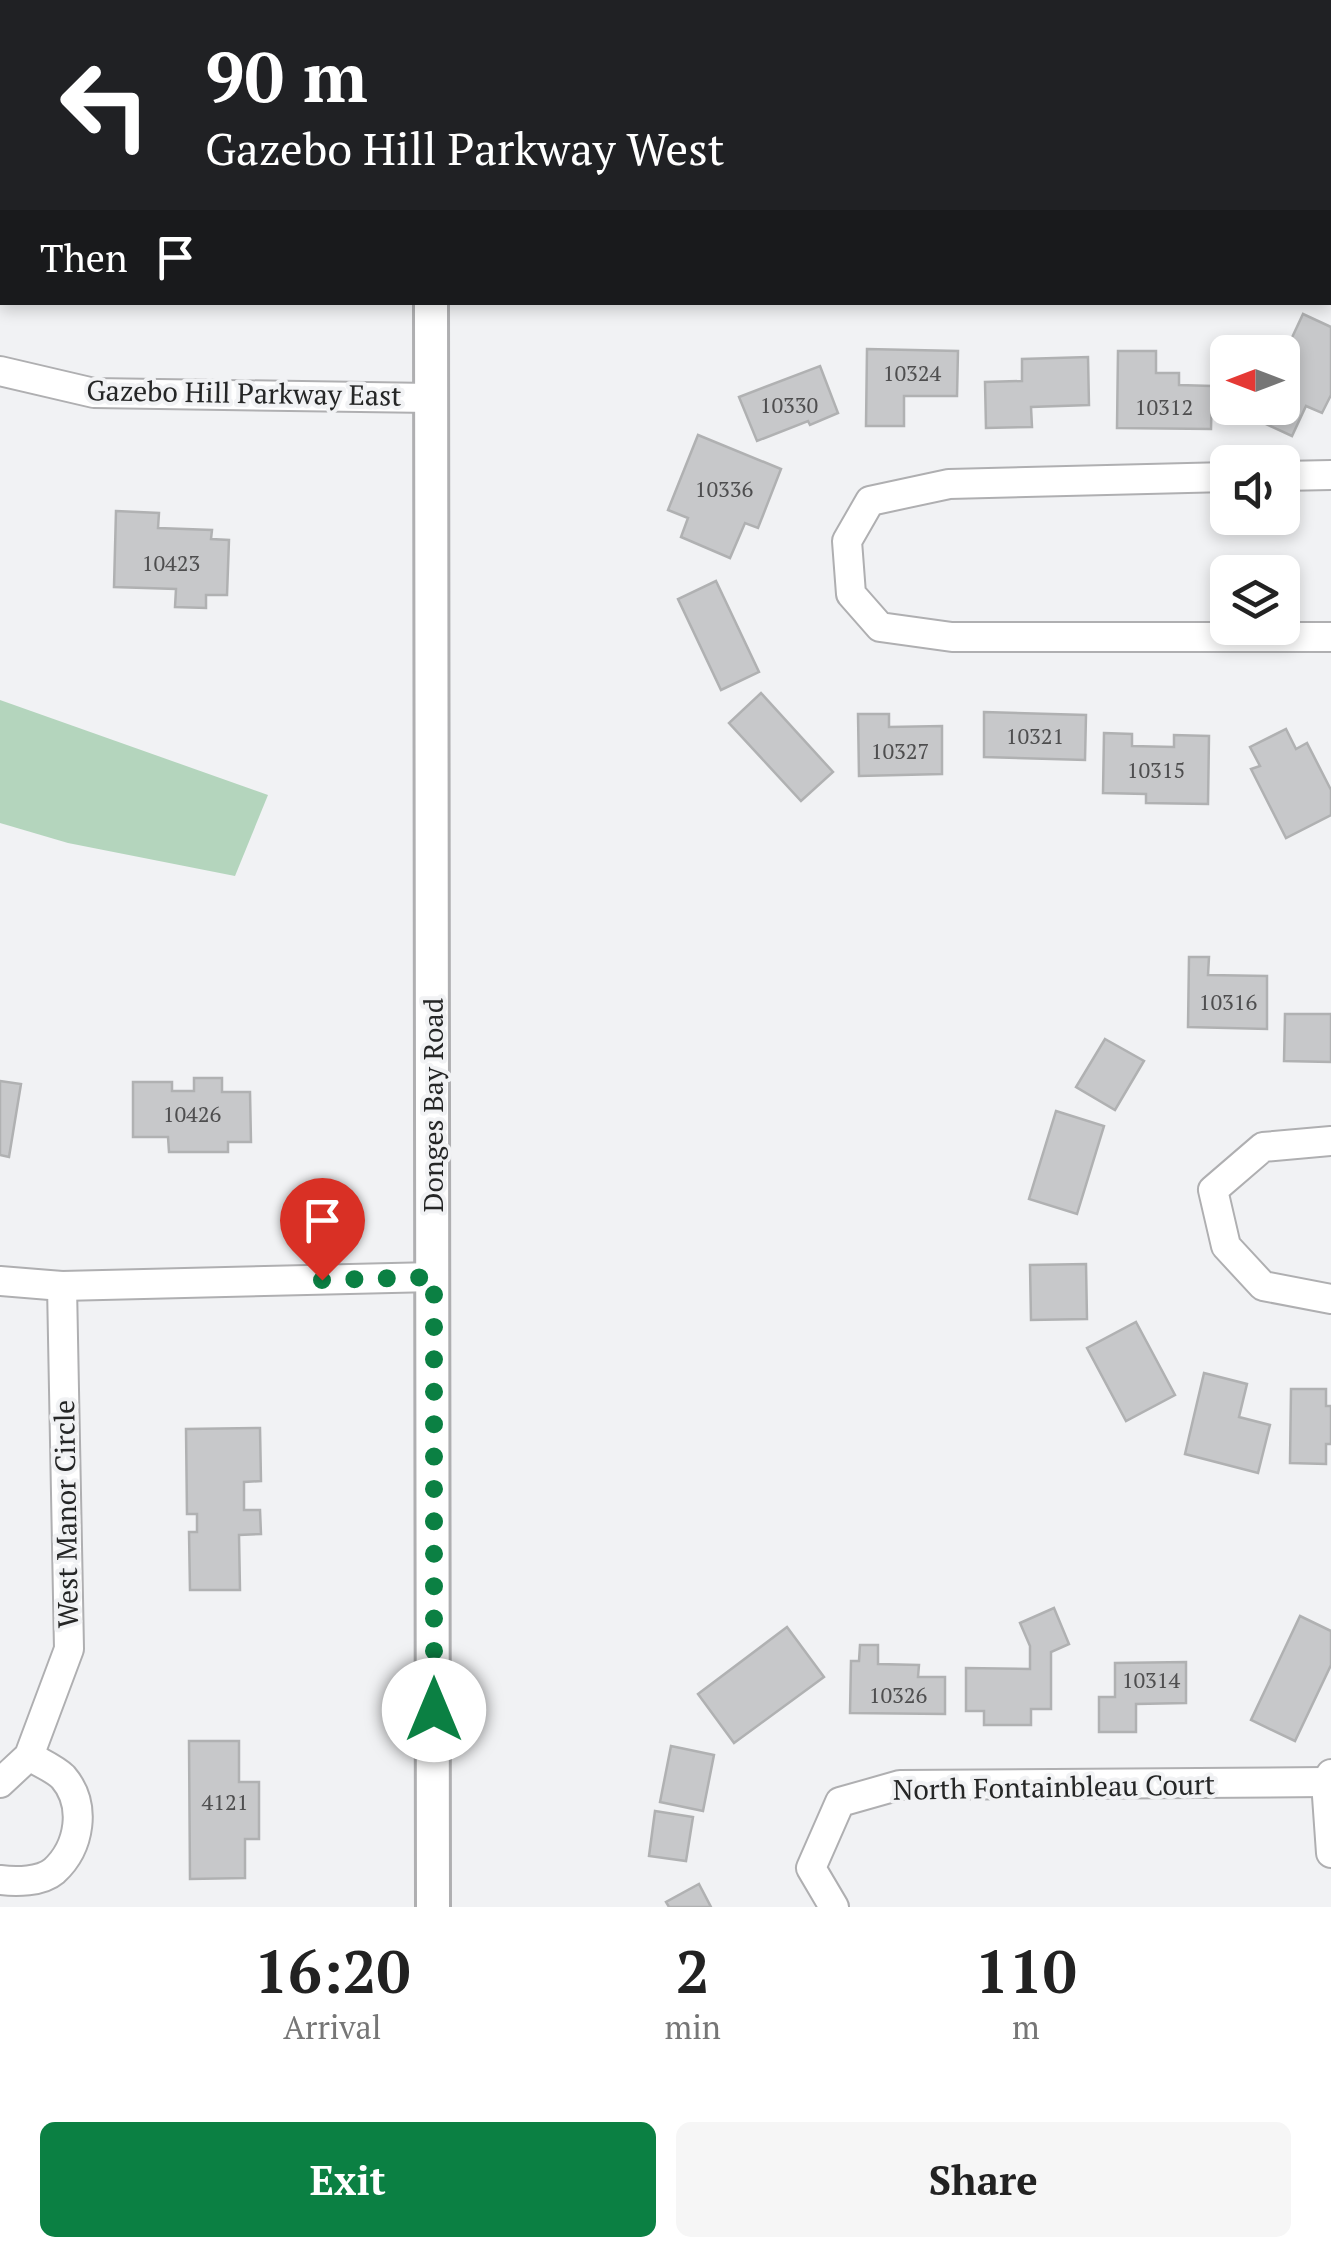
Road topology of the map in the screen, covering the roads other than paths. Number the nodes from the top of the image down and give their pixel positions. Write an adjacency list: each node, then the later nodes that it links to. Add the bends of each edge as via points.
1 (431, 305): 3 (street, Donges Bay Road)
2 (0, 370): 3 (street, Gazebo Hill Parkway East, via 74,390 132,396)
3 (431, 398): 9 (street, Donges Bay Road)
4 (1331, 475): 5 (street)
5 (1300, 476)
6 (1210, 478): 7 (street, via 949,484 870,501 847,541 850,594 880,627 952,637)
7 (1331, 637)
8 (1331, 1140): 12 (street, via 1263,1147 1213,1190 1226,1246 1263,1286)
9 (434, 1277): 11 (street); 18 (street, Donges Bay Road)
10 (0, 1281): 11 (street)
11 (62, 1286): 13 (street, West Manor Circle, via 68,1649)
12 (1331, 1299)
13 (29, 1756): 15 (street, West Manor Circle); 17 (street, via 62,1776 79,1806 75,1840 52,1873 20,1883)
14 (1328, 1778): 16 (street); 19 (street, North Fontainbleau Court, via 900,1786 840,1802 811,1868)
15 (0, 1783)
16 (1331, 1853)
17 (0, 1880)
18 (433, 1907)
19 (834, 1907)

